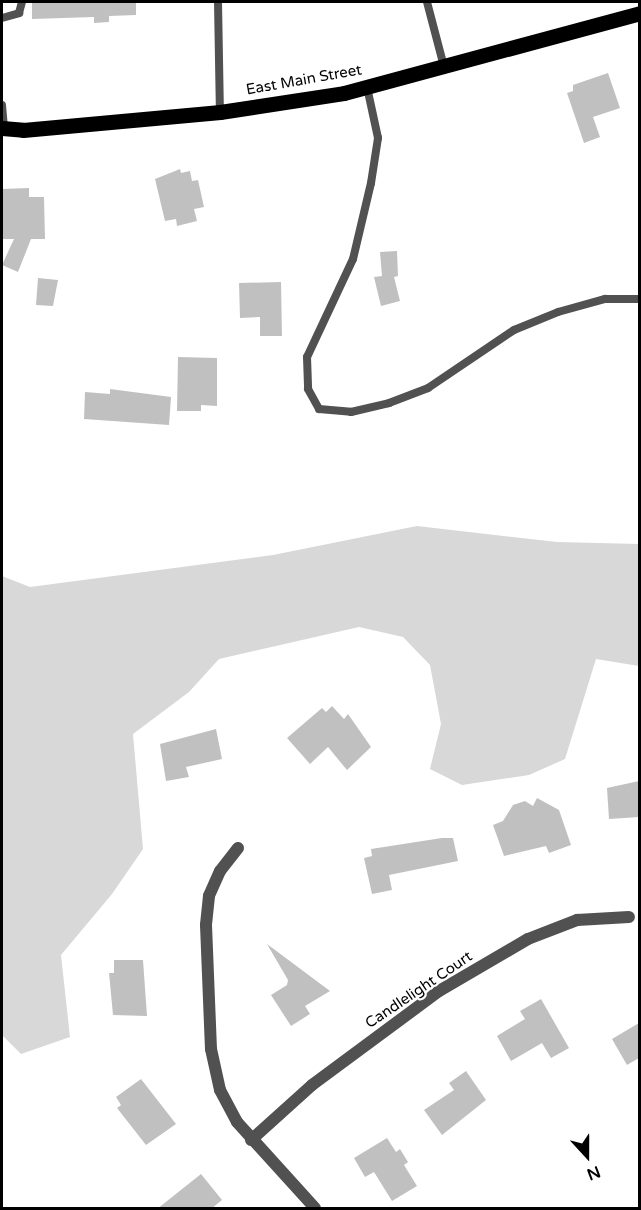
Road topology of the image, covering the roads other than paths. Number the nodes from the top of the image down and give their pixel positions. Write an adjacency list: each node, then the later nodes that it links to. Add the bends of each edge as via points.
1 (22, 2): 5 (lane, via 19,13)
2 (218, 2): 9 (lane)
3 (427, 2): 6 (lane)
4 (639, 13): 6 (main road, East Main Street)
5 (2, 18)
6 (444, 67): 7 (main road, East Main Street)
7 (367, 87): 9 (main road, East Main Street); 11 (lane, via 378,138 371,183 353,260 307,357 308,389 319,409 351,412 389,403 428,388 525,325 605,299)
8 (2, 105): 10 (lane)
9 (220, 112): 10 (main road, East Main Street, via 23,130)
10 (3, 128)
11 (639, 299)
12 (238, 848): 14 (street, via 220,871 209,896 207,980 211,1049 220,1090)
13 (628, 917): 14 (street, Candlelight Court, via 577,920 528,939 439,991 312,1085)
14 (251, 1140): 15 (street)
15 (315, 1209)

